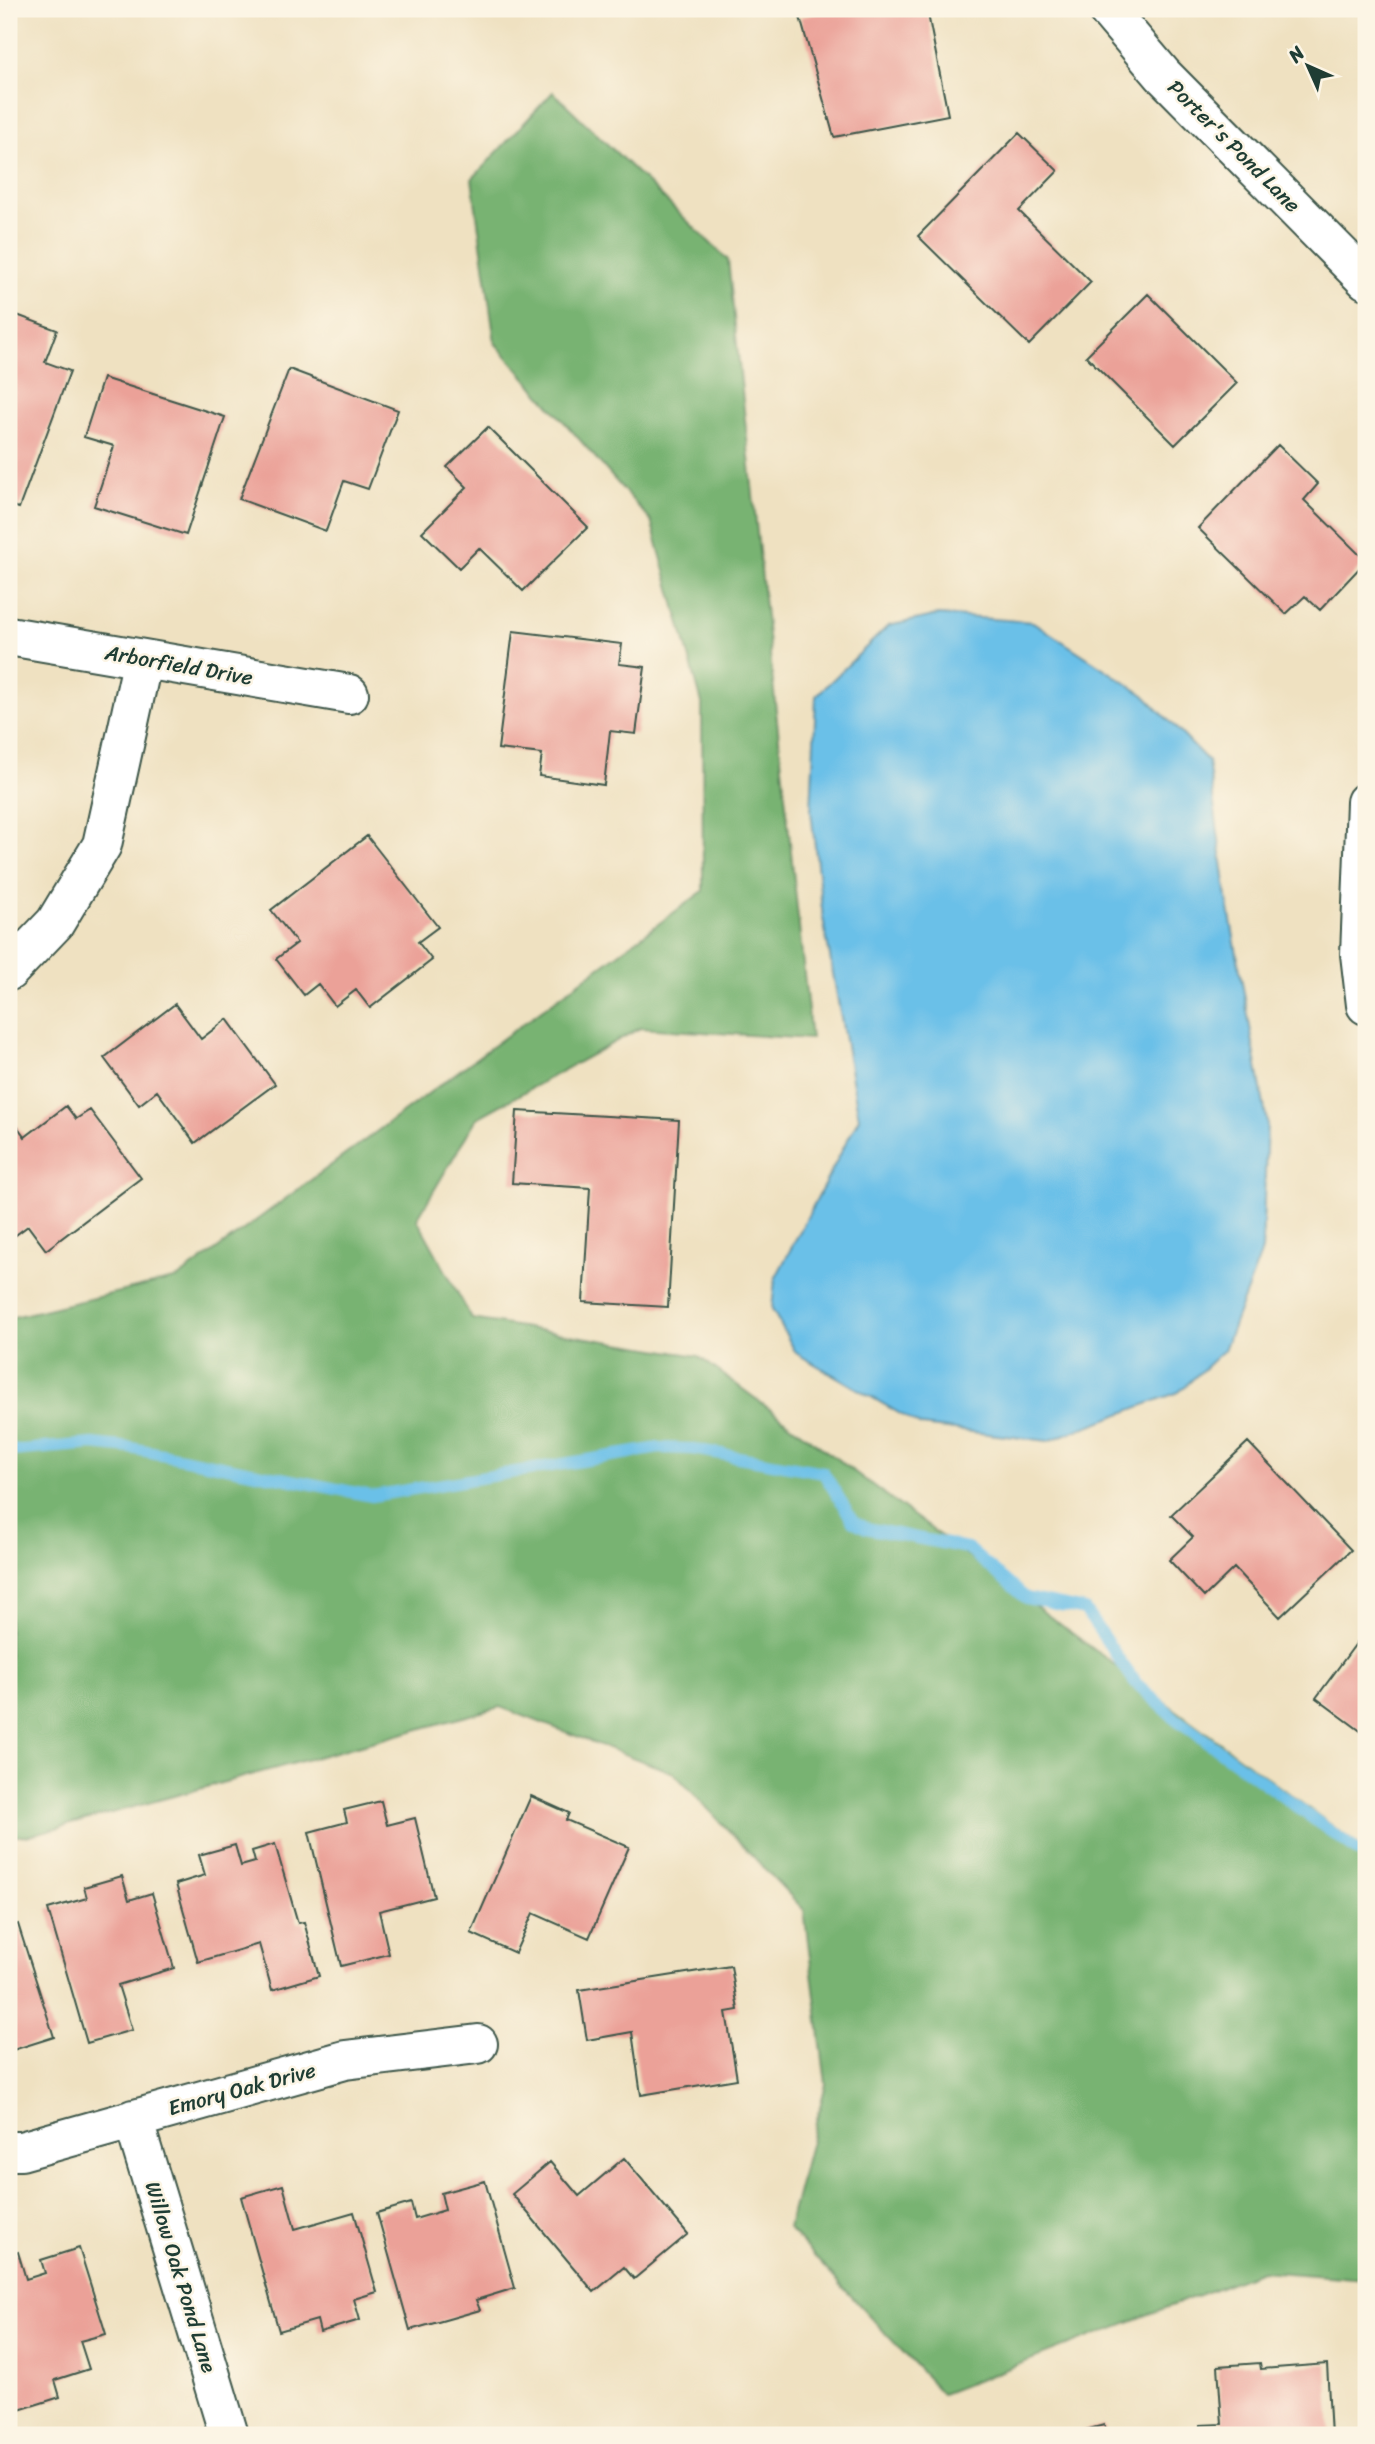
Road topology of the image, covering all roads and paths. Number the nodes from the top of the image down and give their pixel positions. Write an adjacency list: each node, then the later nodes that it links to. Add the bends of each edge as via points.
1 (1107, 9): 2 (street, Porter's Pond Lane, via 1163,75)
2 (1366, 280)
3 (9, 636): 4 (street, Arborfield Drive)
4 (143, 659): 5 (street, Arborfield Drive); 7 (street, via 102,845 55,923)
5 (349, 694)
6 (1366, 802): 8 (street, via 1360,954)
7 (9, 971)
8 (1366, 1005)
9 (478, 2044): 10 (street, Emory Oak Drive, via 345,2060)
10 (133, 2119): 11 (street, Emory Oak Drive); 12 (street, Willow Oak Pond Lane)
11 (9, 2151)
12 (229, 2435)

